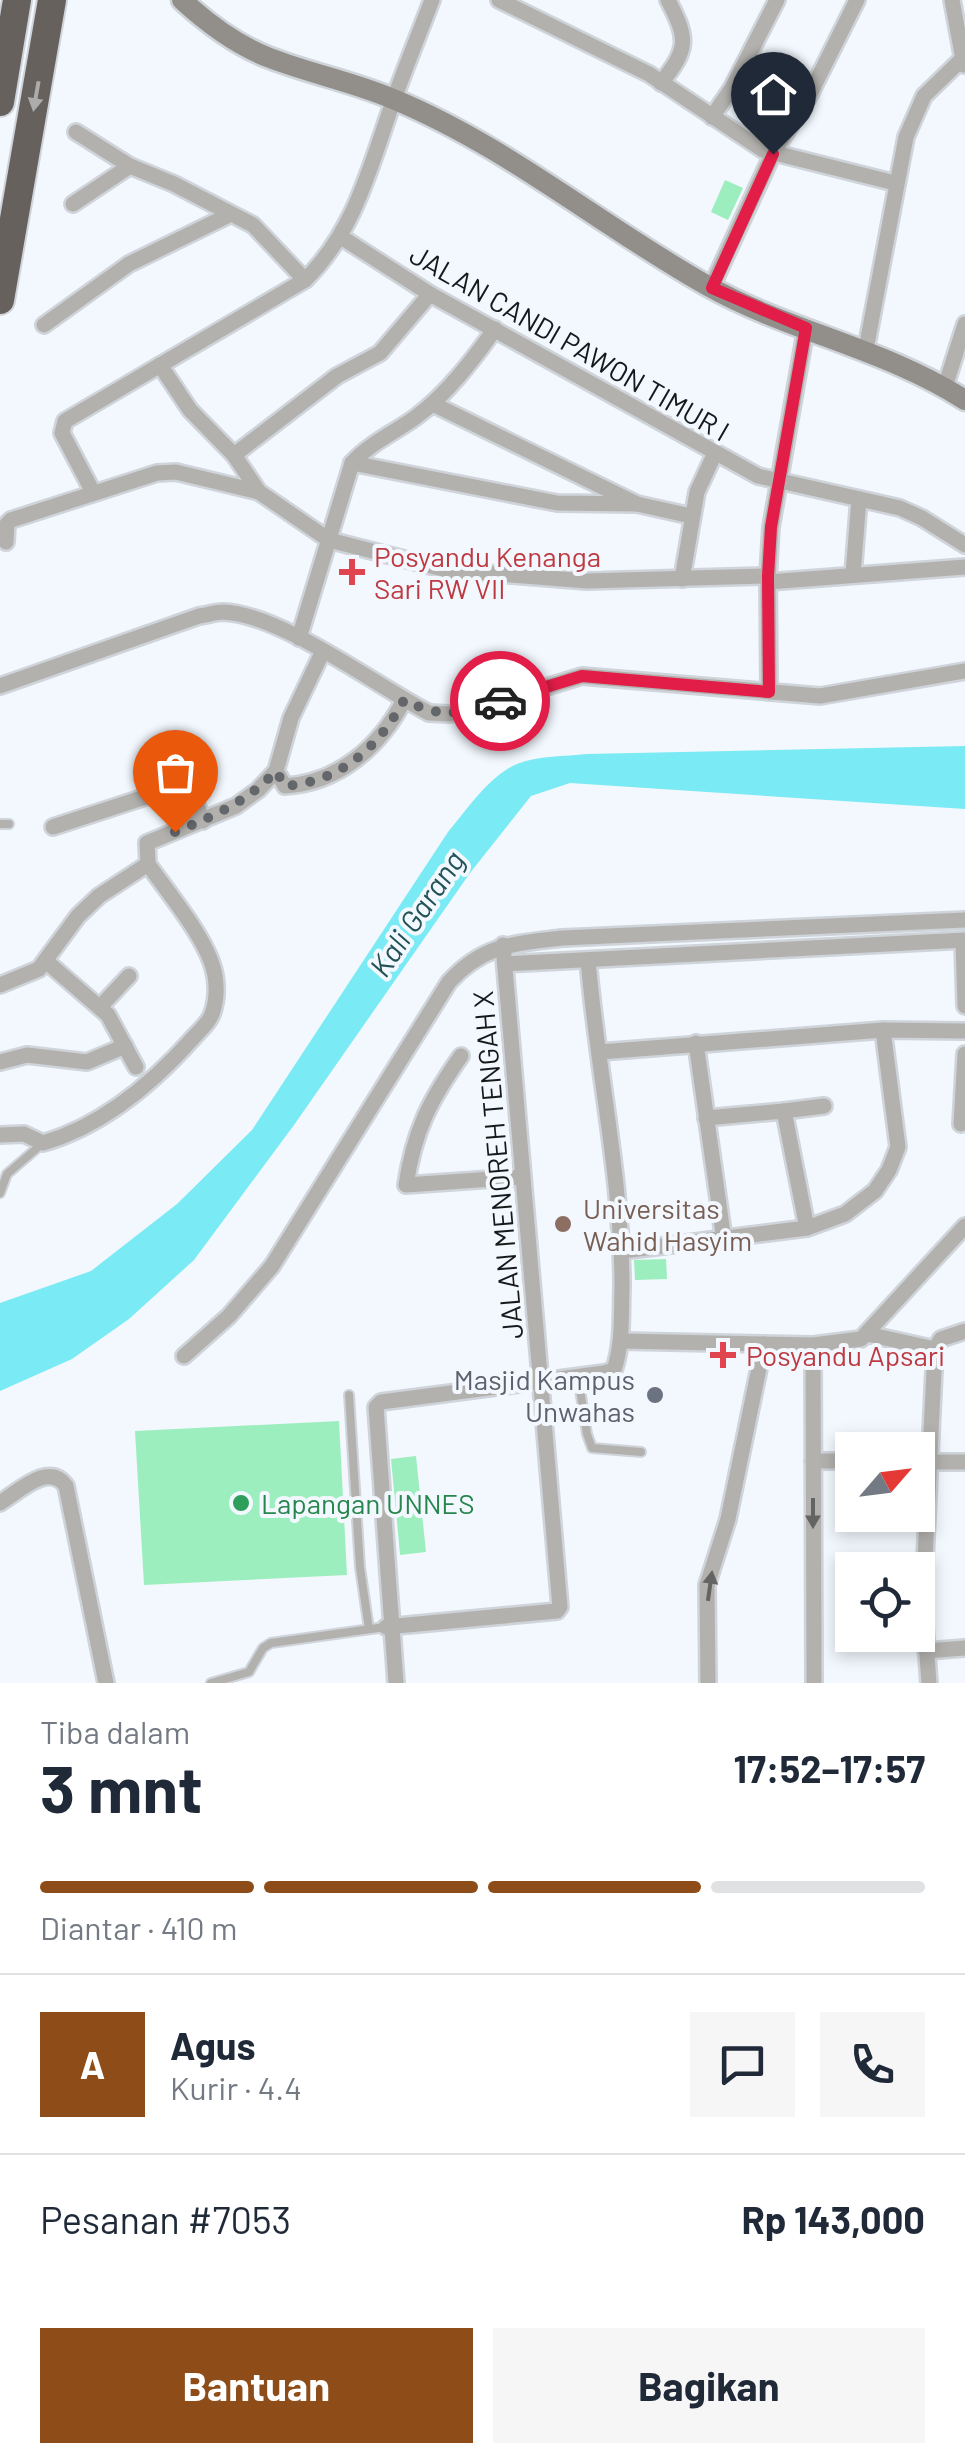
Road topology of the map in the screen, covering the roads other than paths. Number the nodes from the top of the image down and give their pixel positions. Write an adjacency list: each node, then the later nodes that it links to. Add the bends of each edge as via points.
1 (17, 0): 13 (highway)
2 (52, 0): 25 (highway, one-way to 25)
3 (182, 0): 12 (main road, via 207,23 267,57)
4 (432, 0): 12 (street)
5 (499, 0): 11 (street)
6 (668, 0): 11 (street, via 684,47)
7 (776, 0): 14 (street)
8 (857, 0): 16 (street)
9 (952, 0): 10 (street)
10 (963, 63): 18 (street, via 924,96)
11 (661, 82): 14 (street)
12 (394, 99): 21 (street); 23 (main road, via 502,154)
13 (0, 102)
14 (712, 117): 16 (street)
15 (76, 132): 17 (street)
16 (773, 154): 18 (street); 23 (street)
17 (130, 166): 19 (street); 20 (street)
18 (895, 183): 30 (street)
19 (73, 204)
20 (230, 215): 22 (street, via 252,225); 27 (street, via 129,264)
21 (342, 238): 22 (street); 24 (street, JALAN CANDI PAWON TIMUR I)
22 (305, 280): 31 (street)
23 (712, 288): 28 (main road)
24 (430, 294): 29 (street, JALAN CANDI PAWON TIMUR I); 36 (street, via 380,353 337,376)
25 (0, 300)
26 (965, 324): 32 (street)
27 (44, 325)
28 (806, 328): 30 (main road); 38 (street)
29 (494, 329): 34 (street); 35 (street, JALAN CANDI PAWON TIMUR I)
30 (866, 349): 32 (main road)
31 (160, 366): 36 (street, via 190,410); 39 (street, via 64,421 62,433)
32 (945, 388): 33 (main road)
33 (965, 400)
34 (433, 404): 37 (street); 42 (street)
35 (715, 454): 38 (street, JALAN CANDI PAWON TIMUR I); 43 (street)
36 (234, 455): 40 (street)
37 (352, 463): 42 (street, via 557,503); 44 (street)
38 (778, 480): 41 (street, JALAN CANDI PAWON TIMUR I); 50 (street)
39 (93, 492): 40 (street, via 176,472); 45 (street, via 11,520)
40 (259, 492): 44 (street)
41 (859, 498): 46 (street, JALAN CANDI PAWON TIMUR I, via 911,513); 48 (street)
42 (637, 504): 43 (street)
43 (691, 516): 49 (street)
44 (329, 540): 49 (street, via 448,570 587,581); 51 (street)
45 (6, 542)
46 (965, 545)
47 (965, 567): 48 (street)
48 (853, 574): 50 (street)
49 (682, 579): 50 (street)
50 (768, 579): 55 (street)
51 (300, 638): 52 (street); 54 (street, via 222,612)
52 (323, 651): 56 (street); 57 (street, via 291,718)
53 (965, 671): 55 (street, via 820,696)
54 (0, 688)
55 (769, 692): 56 (street, via 582,676 449,714)
56 (404, 700): 57 (street, via 370,751 310,784 285,786)
57 (276, 771): 58 (street, via 236,806)
58 (203, 821): 59 (street, via 185,784); 60 (street, via 147,843)
59 (53, 827)
60 (148, 864): 65 (street, via 98,896); 86 (street, via 206,950 215,972 212,1017 172,1062 114,1110)
61 (965, 920): 63 (street)
62 (964, 941): 64 (street); 68 (street)
63 (503, 945): 66 (street, JALAN MENOREH TENGAH X); 99 (street, via 449,982 272,1266)
64 (588, 960): 66 (street); 76 (street)
65 (47, 962): 69 (street); 70 (street)
66 (505, 964): 87 (street, JALAN MENOREH TENGAH X)
67 (129, 976): 70 (street)
68 (964, 976): 71 (street)
69 (0, 984)
70 (100, 1006): 75 (street)
71 (965, 1006)
72 (883, 1030): 73 (street); 74 (street); 90 (street, via 894,1160 861,1202)
73 (965, 1031)
74 (696, 1043): 76 (street); 83 (street)
75 (125, 1046): 79 (street, via 87,1062 27,1055); 80 (street)
76 (600, 1052): 92 (street)
77 (965, 1054): 84 (street)
78 (460, 1056): 87 (street, via 424,1113 406,1185)
79 (0, 1062)
80 (136, 1068)
81 (824, 1106): 82 (street)
82 (784, 1110): 83 (street); 90 (street)
83 (706, 1118): 91 (street)
84 (960, 1124)
85 (0, 1135): 86 (street, via 24,1134)
86 (43, 1143): 88 (lane, via 7,1174)
87 (521, 1177): 101 (street, JALAN MENOREH TENGAH X)
88 (0, 1193)
89 (965, 1226): 94 (street)
90 (806, 1228): 91 (street)
91 (724, 1240): 92 (street)
92 (622, 1251): 95 (street)
93 (965, 1331): 98 (street, via 941,1339)
94 (866, 1334): 97 (street); 98 (street)
95 (621, 1341): 96 (street); 100 (street, via 614,1370)
96 (764, 1344): 97 (street); 117 (street, one-way to 96, via 707,1586 728,1519)
97 (814, 1345): 105 (street)
98 (934, 1350): 103 (street)
99 (184, 1356)
100 (578, 1377): 101 (street); 104 (lane, via 592,1448)
101 (542, 1382): 110 (street, via 376,1406); 110 (street, JALAN MENOREH TENGAH X, via 560,1607)
102 (349, 1395): 110 (lane, via 360,1567)
103 (927, 1432)
104 (641, 1452)
105 (813, 1461): 106 (street); 118 (street, one-way to 118)
106 (835, 1462)
107 (935, 1462): 108 (street)
108 (965, 1462)
109 (0, 1504): 114 (street, via 40,1478 60,1478 66,1486)
110 (382, 1627): 115 (lane, JALAN MENOREH TENGAH X, via 272,1642 249,1672); 116 (street)
111 (965, 1648): 112 (street)
112 (935, 1651)
113 (926, 1652): 119 (street)
114 (106, 1683)
115 (211, 1683)
116 (396, 1683)
117 (708, 1683)
118 (814, 1683)
119 (929, 1683)

